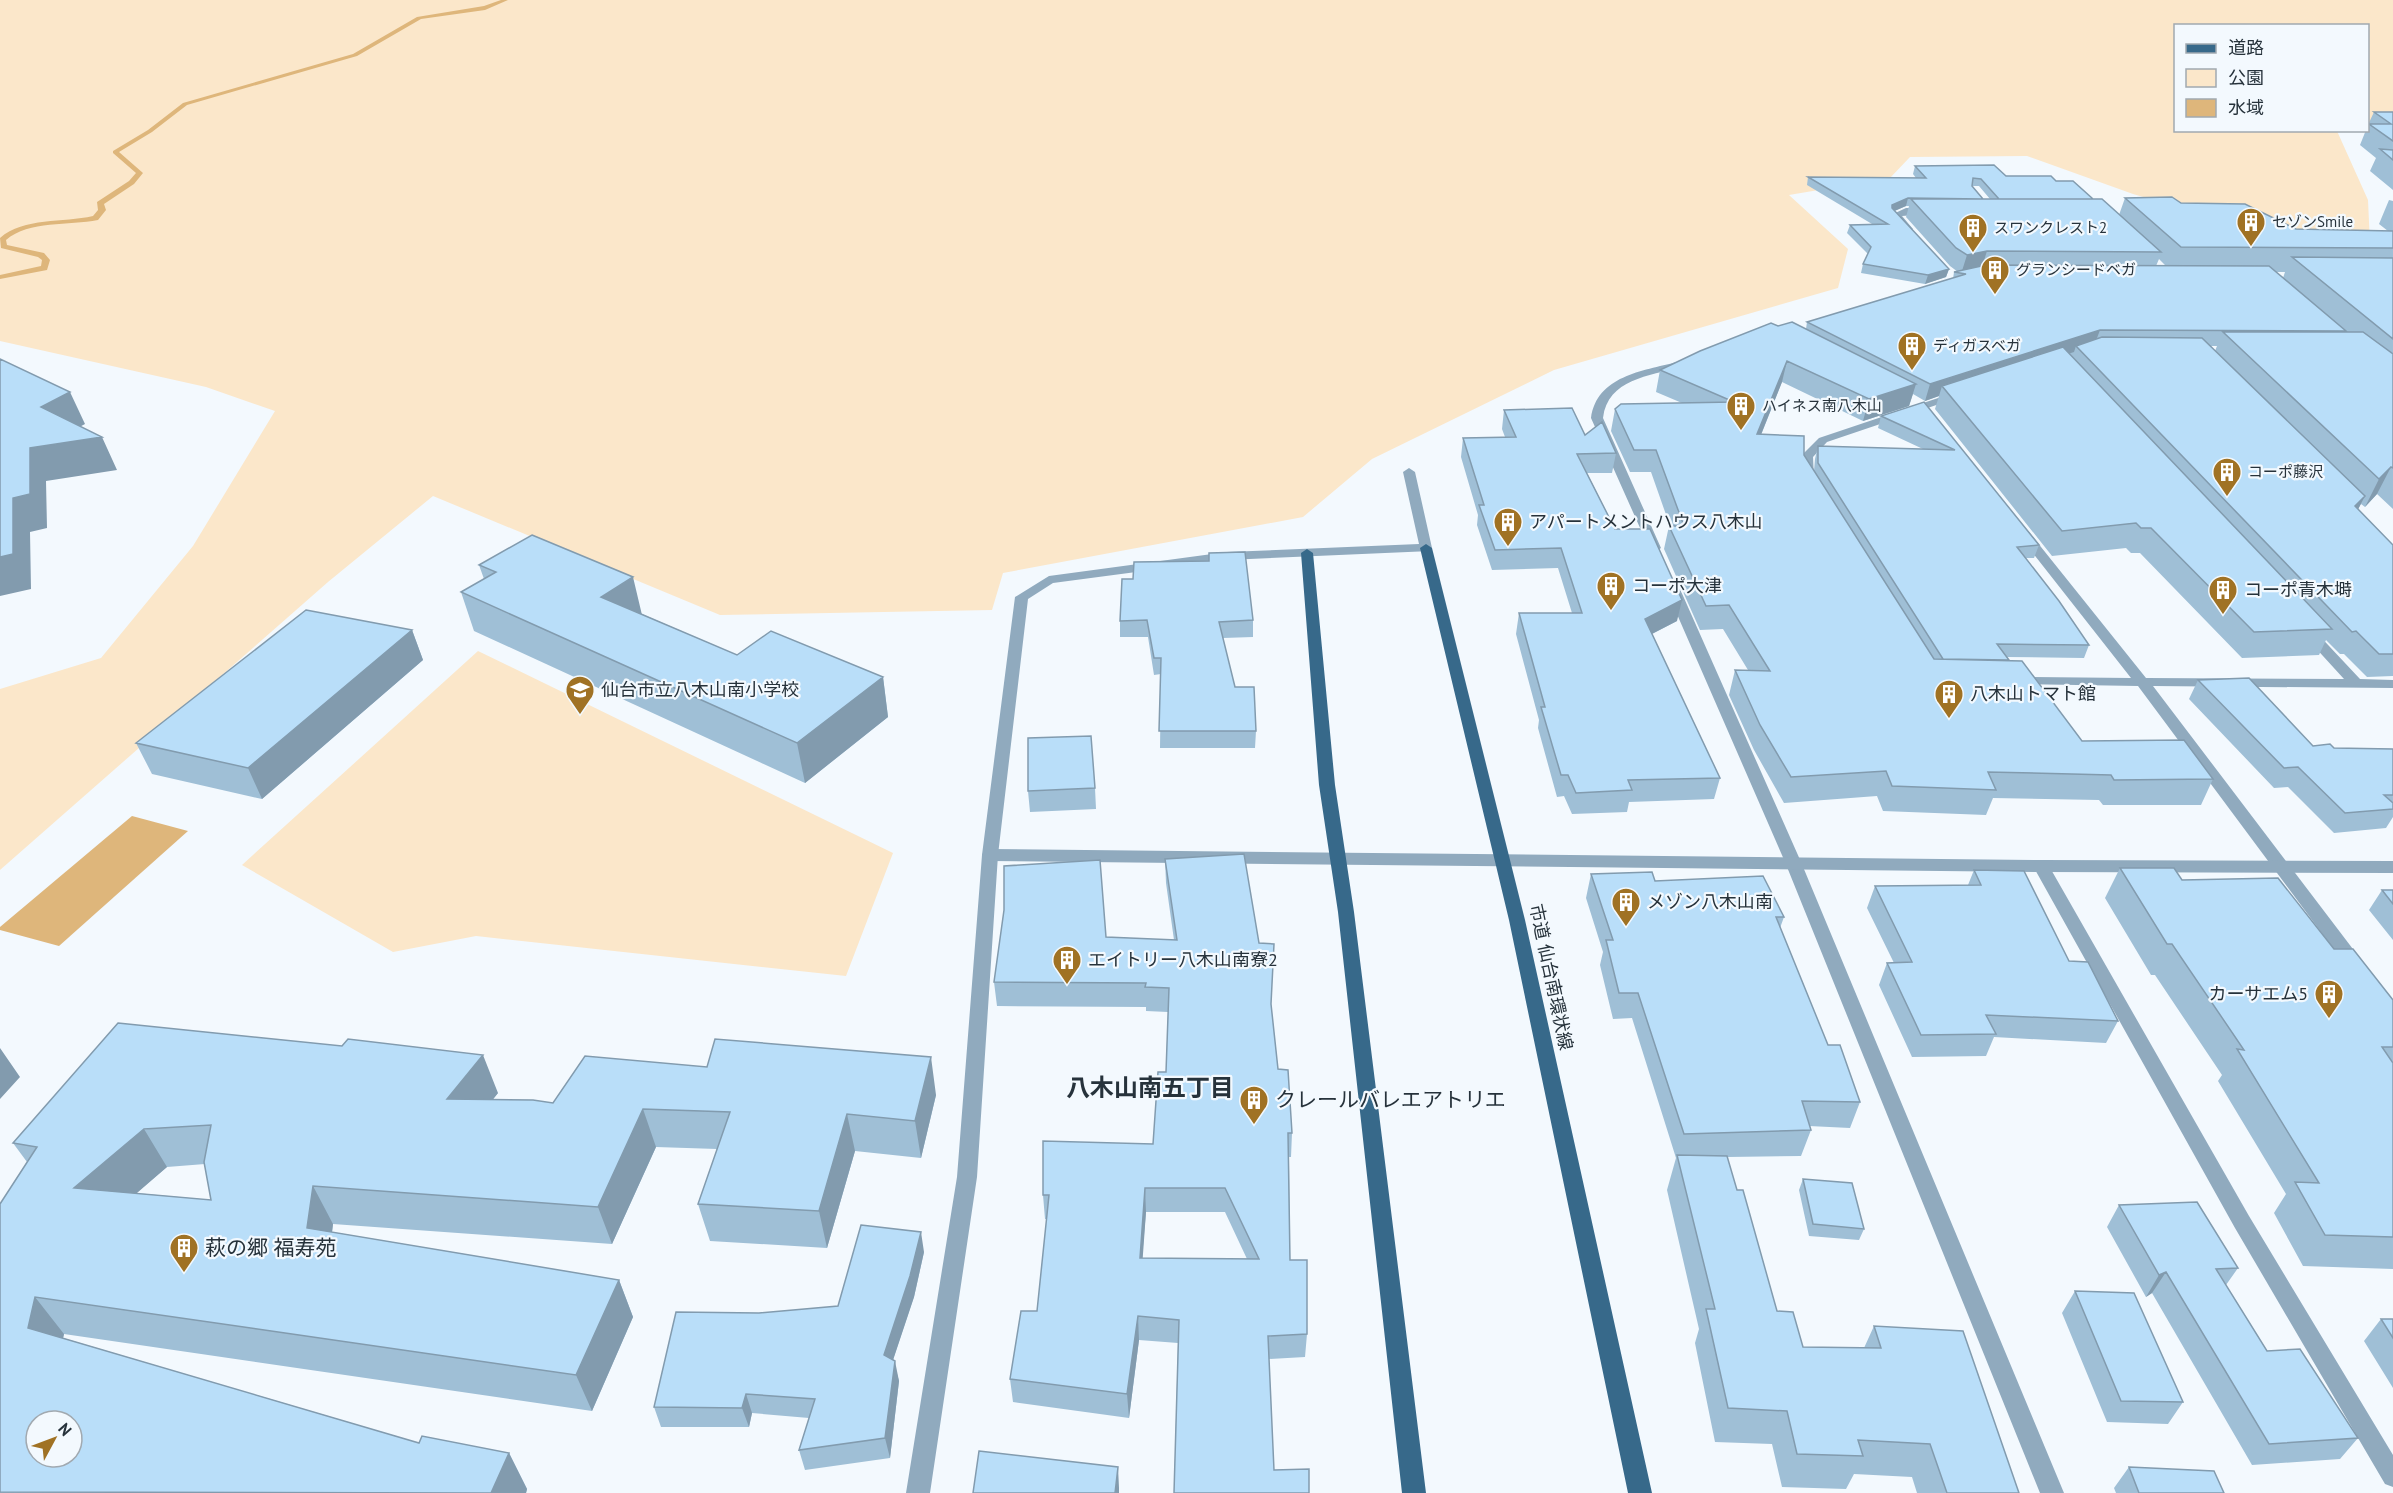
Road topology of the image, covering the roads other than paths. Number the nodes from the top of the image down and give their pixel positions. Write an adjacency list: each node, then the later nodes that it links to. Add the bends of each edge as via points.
1 (1939, 211): 2 (street, via 1906,211 1896,215)
2 (1917, 238)
3 (1686, 363): 12 (street, via 1632,379 1608,391 1599,402 1598,418)
4 (1968, 391): 6 (street)
5 (1903, 396): 6 (street)
6 (1927, 410): 8 (street, via 1823,440 1807,456 1806,476)
7 (1409, 472): 10 (street, 市道 仙台南環状線)
8 (1813, 486)
9 (2018, 526): 16 (street)
10 (1426, 548): 11 (street); 21 (main road, 市道 仙台南環状線)
11 (1307, 553): 19 (street, via 1227,556 1049,580 1022,597); 20 (main road, via 1327,785)
12 (1659, 559)
13 (1669, 581): 22 (street)
14 (2300, 623): 17 (street)
15 (2003, 680): 16 (street)
16 (2143, 683): 17 (street); 24 (street)
17 (2356, 684): 18 (street)
18 (2393, 684)
19 (990, 855): 20 (street); 28 (street, via 966,1177)
20 (1338, 858): 21 (street); 29 (main road)
21 (1502, 859): 22 (street); 30 (main road, 市道 仙台南環状線)
22 (1793, 862): 23 (street); 31 (street)
23 (2041, 866): 24 (street); 27 (street, via 2242,1222)
24 (2282, 866): 25 (street); 26 (street)
25 (2393, 867)
26 (2365, 979)
27 (2393, 1476)
28 (918, 1493)
29 (1414, 1493)
30 (1640, 1493)
31 (2052, 1493)

